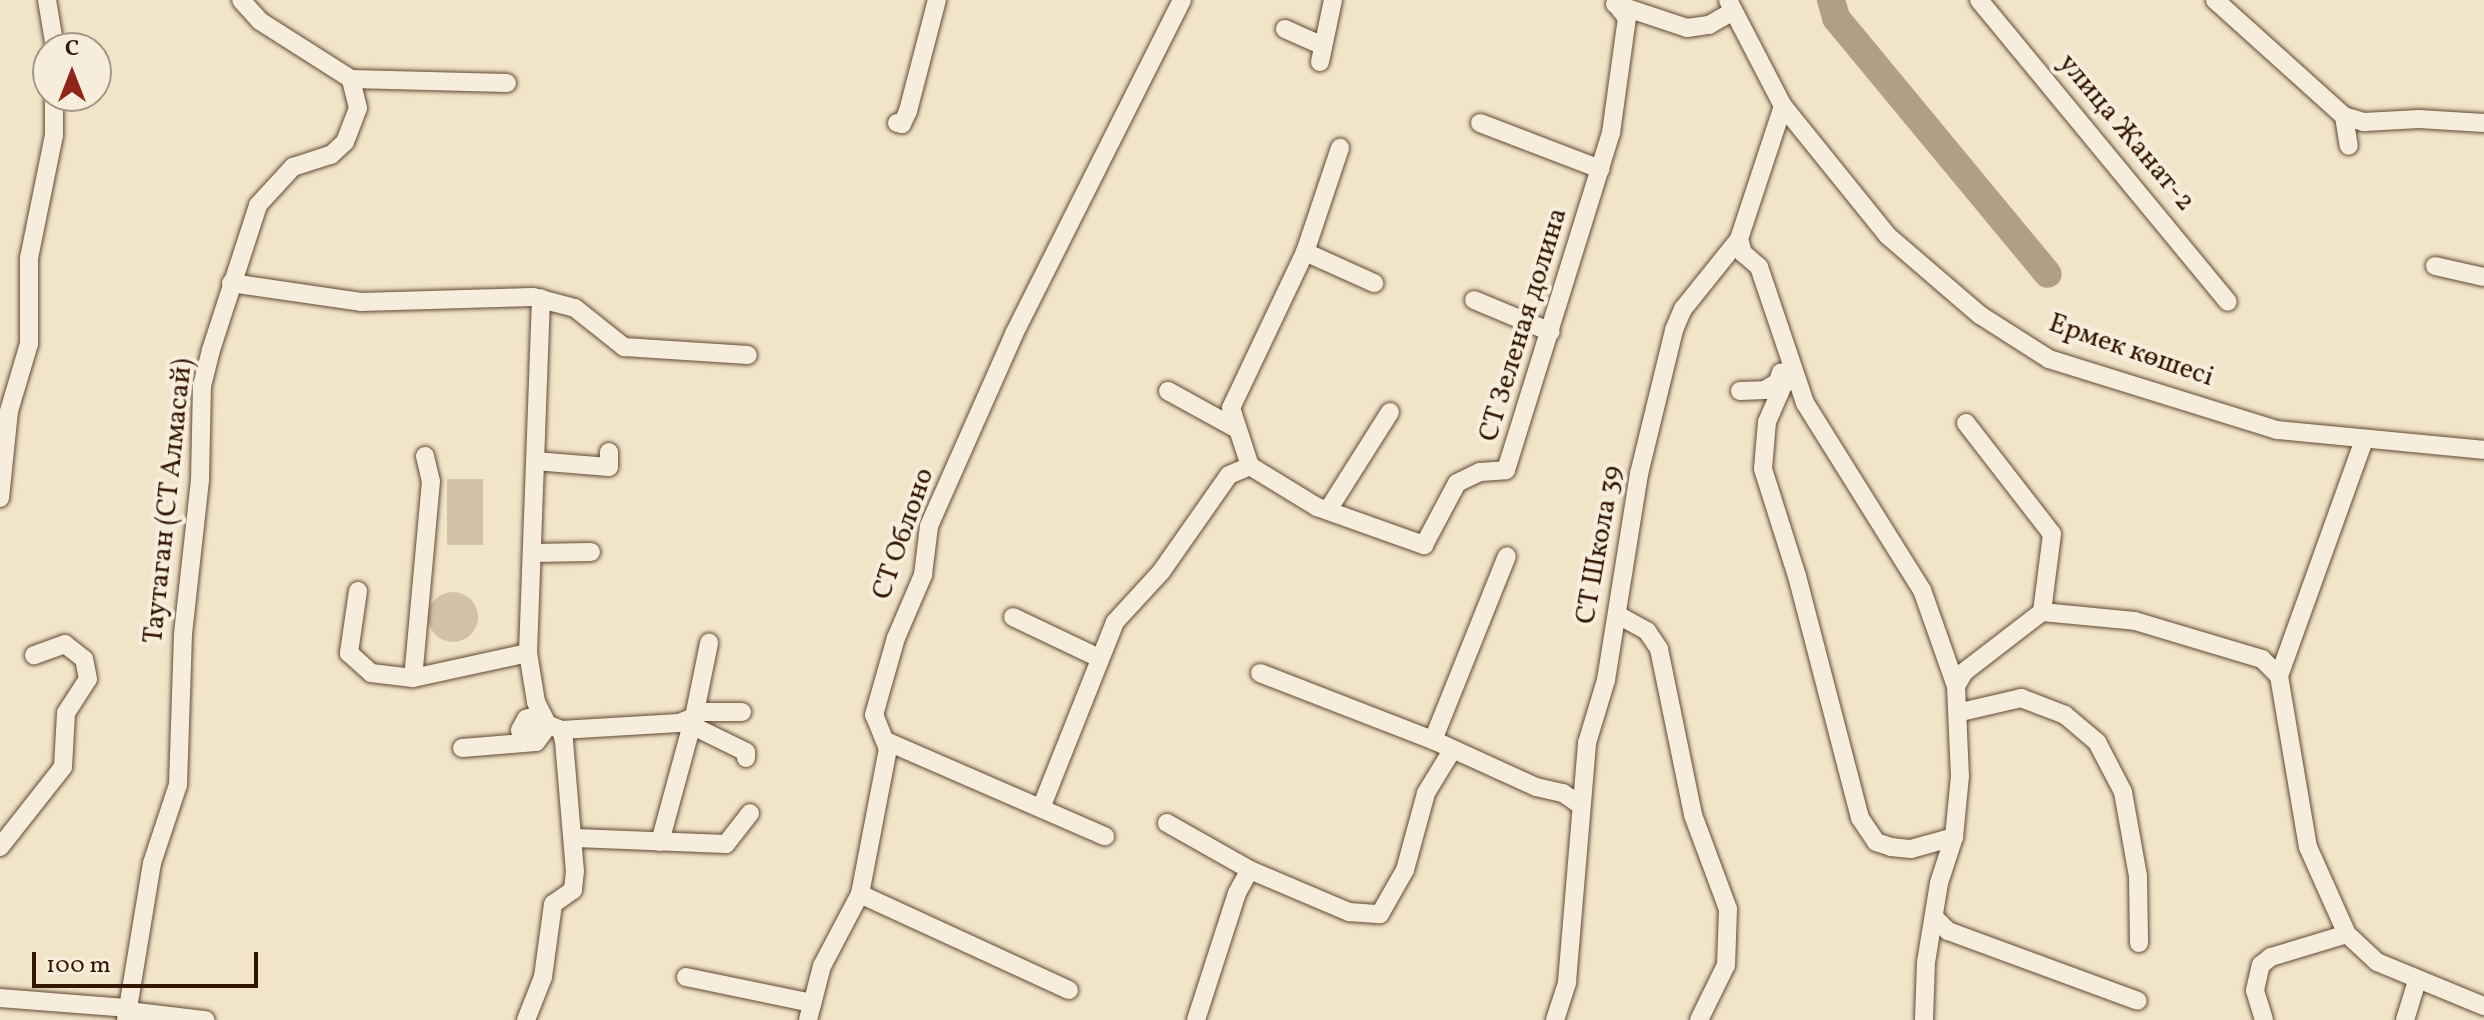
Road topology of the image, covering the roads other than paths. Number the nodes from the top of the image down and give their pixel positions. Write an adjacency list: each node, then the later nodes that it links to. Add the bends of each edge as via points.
1 (47, 0): 11 (street)
2 (241, 0): 12 (street, via 260,21)
3 (937, 0): 17 (street, via 908,111 902,124)
4 (1182, 0): 68 (street, СТ Облоно, via 1014,334 929,526 923,575 896,638 874,715)
5 (1333, 0): 10 (street, via 1321,54)
6 (1979, 0): 31 (street, улица Жанат-2)
7 (2215, 0): 16 (street)
8 (1612, 2): 9 (street, СТ Зеленая долина, via 1687,28 1709,25); 22 (street, СТ Зеленая долина, via 1627,18 1626,34)
9 (1730, 5): 14 (street, Ермек көшесі)
10 (1285, 29)
11 (52, 32)
12 (351, 79): 13 (street); 27 (street, Таутаган (СТ Алмасай), via 358,108 352,132 331,155 293,167 267,191 244,238)
13 (507, 83)
14 (1783, 106): 23 (street, СТ Школа 39); 40 (street, Ермек көшесі, via 1888,236 1980,315 2049,359 2277,430)
15 (54, 112): 46 (street, via 29,258 29,344 9,411)
16 (2344, 116): 19 (street, via 2364,122); 20 (street)
17 (897, 123)
18 (1480, 123): 22 (street)
19 (2484, 123)
20 (2349, 146)
21 (1340, 148): 24 (street)
22 (1600, 169): 32 (street, СТ Зеленая долина)
23 (1739, 239): 34 (street, via 1743,253 1759,267); 53 (street, СТ Школа 39, via 1692,296 1674,330 1639,474)
24 (1305, 252): 28 (street); 39 (street, via 1231,408)
25 (2435, 266): 26 (street)
26 (2484, 277)
27 (231, 283): 29 (street, via 361,302 476,295); 94 (street, Таутаган (СТ Алмасай), via 202,386 200,480 183,634 178,785 152,863)
28 (1374, 283)
29 (541, 298): 33 (street, via 575,308 624,347); 43 (street)
30 (1474, 300): 32 (street)
31 (2228, 302)
32 (1551, 332): 47 (street, СТ Зеленая долина, via 1512,463 1506,470 1480,472 1457,483 1424,545)
33 (748, 355)
34 (1789, 359): 36 (street, via 1778,382 1765,390); 62 (street, via 1818,429 1922,590); 78 (street, via 1767,422 1763,469 1797,576 1860,818 1876,842 1891,847 1911,849)
35 (1168, 391): 39 (street)
36 (1740, 391)
37 (1390, 412): 47 (street)
38 (1966, 423): 52 (street, via 2052,534)
39 (1235, 428): 45 (street)
40 (2364, 440): 41 (street, Ермек көшесі); 60 (street)
41 (2484, 450)
42 (425, 456): 61 (street, via 431,481)
43 (535, 461): 44 (street); 49 (street)
44 (615, 464)
45 (1250, 466): 47 (street, СТ Зеленая долина); 58 (street, via 1229,475 1161,572 1115,622)
46 (0, 498)
47 (1328, 510)
48 (591, 552): 49 (street)
49 (532, 553): 56 (street)
50 (1507, 556): 67 (street)
51 (358, 591): 61 (street, via 349,653 371,673)
52 (2042, 612): 60 (street, via 2135,621 2262,659); 62 (street, via 1964,672)
53 (1618, 615): 73 (street, СТ Школа 39, via 1587,743); 99 (street, via 1647,631 1659,649 1693,815 1728,909 1726,965)
54 (1013, 617): 58 (street)
55 (709, 643): 65 (street)
56 (528, 653): 61 (street); 66 (street)
57 (34, 655): 81 (street, via 52,645 70,646 86,662 88,679 66,713 63,767)
58 (1097, 657): 74 (street)
59 (1260, 673): 67 (street)
60 (2279, 676): 85 (street, via 2308,847)
61 (413, 678)
62 (1956, 686): 64 (street)
63 (742, 712): 65 (street)
64 (1961, 712): 78 (street); 86 (street, via 2021,698 2065,715 2097,742 2123,792 2138,876)
65 (693, 718): 66 (street, via 679,723); 72 (street, via 746,752); 80 (street)
66 (548, 724): 69 (street, via 520,725); 69 (street, via 536,742); 79 (street, via 569,832)
67 (1433, 740): 71 (street)
68 (886, 741): 74 (street); 83 (street, СТ Облоно)
69 (497, 745): 70 (street)
70 (462, 748)
71 (1451, 752): 73 (street, via 1563,793); 82 (street, via 1426,793 1405,870 1380,914 1349,912)
72 (746, 758)
73 (1579, 804): 98 (street, СТ Школа 39, via 1567,982)
74 (1041, 808): 77 (street)
75 (750, 813): 80 (street, via 726,844)
76 (1167, 823): 82 (street)
77 (1105, 836)
78 (1954, 837): 84 (street)
79 (576, 838): 80 (street); 96 (street, via 573,890 553,904 543,977)
80 (660, 842)
81 (0, 847)
82 (1250, 870): 97 (street, via 1237,893)
83 (860, 894): 89 (street); 93 (street, СТ Облоно, via 822,966)
84 (1934, 917): 91 (street, via 1948,931); 100 (street)
85 (2347, 934): 88 (street, via 2377,962); 101 (street, via 2261,965 2255,990)
86 (2139, 943)
87 (686, 977): 93 (street)
88 (2417, 981): 92 (street); 102 (street)
89 (1069, 990)
90 (0, 998): 94 (street)
91 (2138, 1001)
92 (2484, 1006)
93 (810, 1011)
94 (127, 1013): 95 (street)
95 (205, 1020)
96 (526, 1020)
97 (1196, 1020)
98 (1555, 1020)
99 (1699, 1020)
100 (1924, 1020)
101 (2264, 1020)
102 (2405, 1020)

